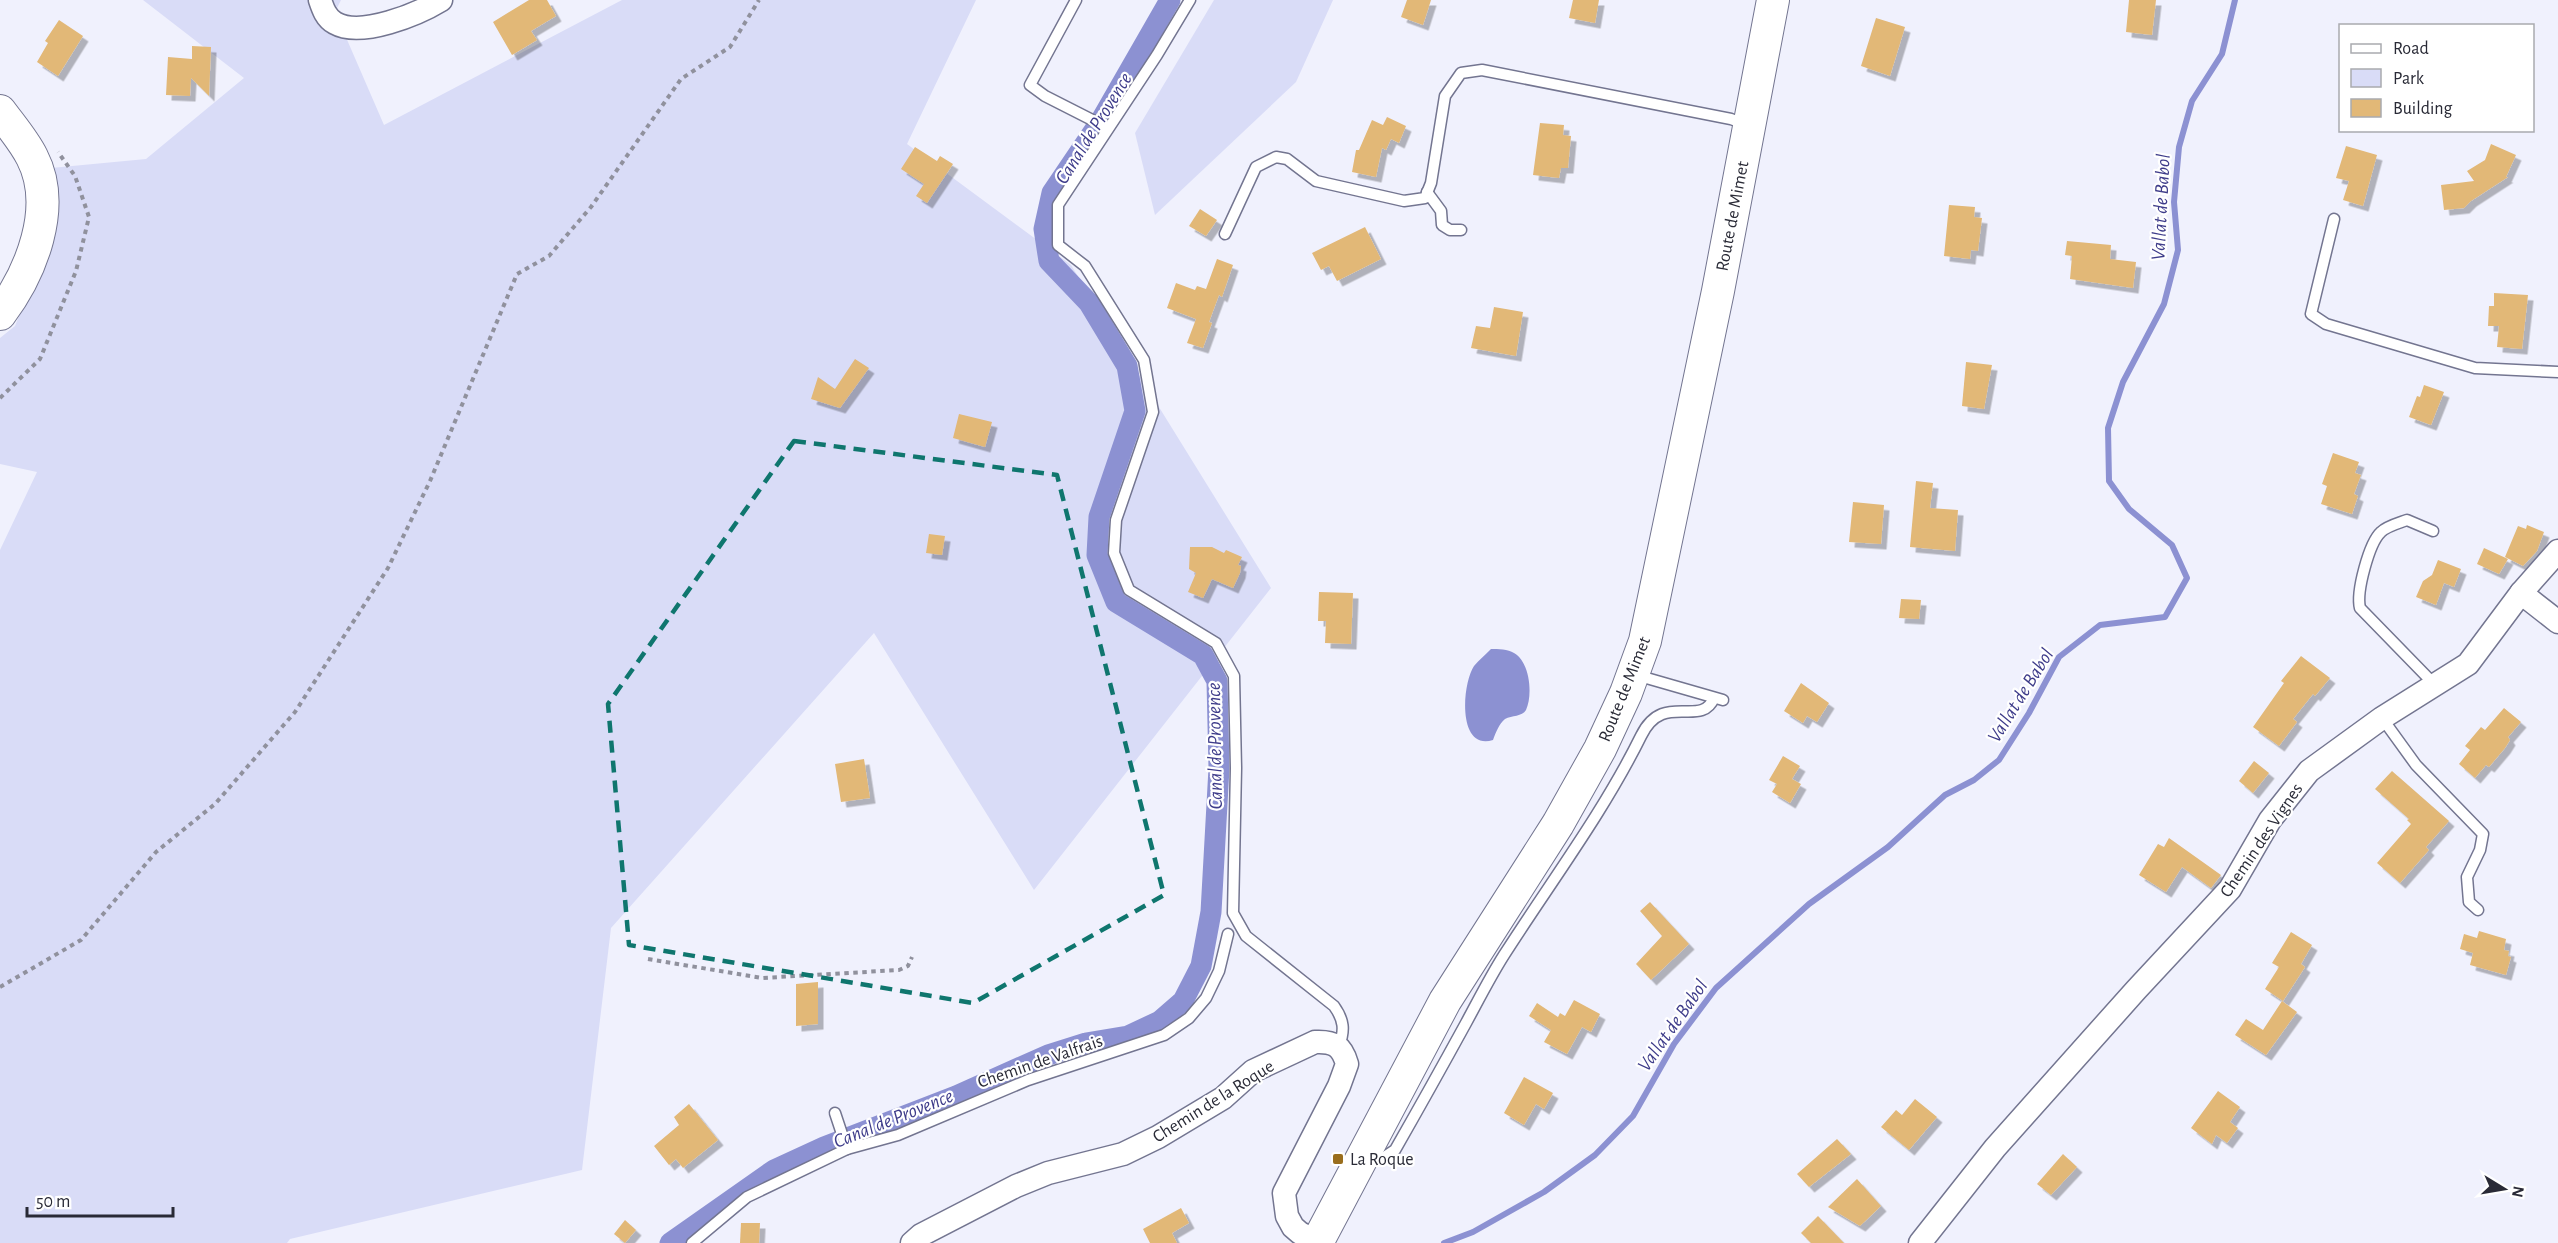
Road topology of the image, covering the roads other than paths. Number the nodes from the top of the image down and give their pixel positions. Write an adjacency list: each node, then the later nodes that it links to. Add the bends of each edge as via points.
1 (320, 0): 2 (street, via 335,23 349,26 376,26 419,13)
2 (441, 0)
3 (1076, 0): 8 (lane, via 1030,85)
4 (1190, 0): 8 (lane)
5 (1773, 0): 7 (main road, Route de Mimet)
6 (0, 111): 13 (main road, via 33,158 41,189 42,223 30,261)
7 (1749, 126): 9 (lane, via 1731,119 1482,70 1461,73 1445,96); 19 (main road, Route de Mimet, via 1645,641)
8 (1108, 128): 24 (lane, via 1058,205 1058,245 1085,266 1144,360 1153,412 1116,520 1114,553 1130,590 1216,643 1234,676 1233,913 1246,936 1334,1006 1342,1017 1344,1032)
9 (1427, 192): 11 (lane, via 1441,211 1442,225); 12 (lane, via 1425,198 1404,201 1316,181 1287,159 1276,157 1256,167)
10 (2334, 219): 14 (lane, via 2311,314 2326,324 2475,368)
11 (1461, 230)
12 (1225, 234)
13 (0, 314)
14 (2558, 372)
15 (2433, 531): 20 (lane, via 2407,519 2382,530 2374,540 2357,597 2360,608)
16 (2558, 551): 17 (street, Chemin des Vignes)
17 (2521, 593): 18 (street); 20 (street, Chemin des Vignes, via 2468,664)
18 (2558, 622)
19 (1633, 674): 27 (main road, Route de Mimet, via 1600,749 1558,824 1445,1001); 27 (lane, via 1718,699 1699,711 1665,711 1647,724 1579,841 1503,956 1395,1150 1383,1158)
20 (2435, 685): 21 (street, Chemin des Vignes)
21 (2382, 717): 22 (lane, via 2416,765 2483,834 2467,877 2469,902); 31 (street, Chemin des Vignes, via 2308,771 2270,820 2230,889 1995,1148)
22 (2478, 910)
23 (1228, 934): 26 (lane, Chemin de Valfrais, via 1219,972 1206,998 1189,1018 1164,1035 1028,1080 898,1135)
24 (1339, 1046): 29 (street, Chemin de la Roque, via 1315,1042 1253,1071 1223,1098 1124,1154 1048,1173 1016,1186); 30 (street, via 1347,1064 1344,1074 1284,1192 1287,1216 1293,1227)
25 (835, 1113): 26 (lane)
26 (847, 1148): 28 (lane, Chemin de Valfrais, via 747,1197)
27 (1365, 1152): 30 (main road, Route de Mimet)
28 (692, 1243)
29 (912, 1243)
30 (1318, 1243)
31 (1920, 1243)

